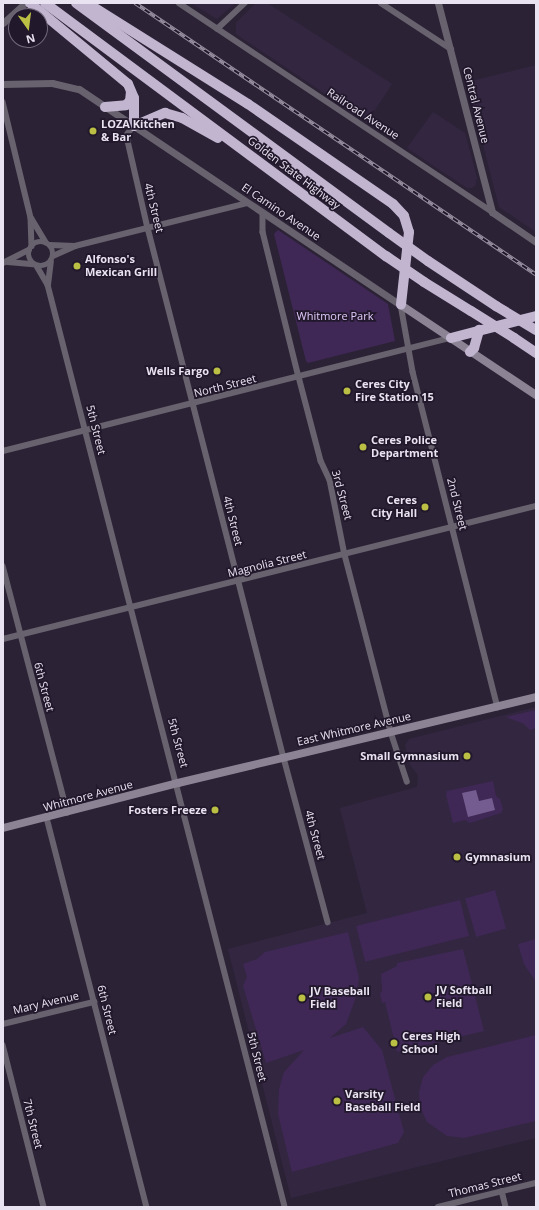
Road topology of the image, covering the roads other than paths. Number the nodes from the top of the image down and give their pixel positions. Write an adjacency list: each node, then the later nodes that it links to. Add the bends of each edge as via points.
1 (26, 3): 10 (street)
2 (30, 3): 14 (highway, via 121,76)
3 (45, 3): 18 (highway, Golden State Highway)
4 (76, 3): 35 (highway, Golden State Highway, bridge, via 389,234)
5 (87, 3): 32 (highway, via 248,104 392,204 404,216 409,232)
6 (178, 3): 11 (street, Railroad Avenue)
7 (245, 3): 11 (street)
8 (381, 3): 12 (street)
9 (438, 3): 12 (street, Central Avenue)
10 (3, 23)
11 (217, 30): 20 (street, Railroad Avenue)
12 (451, 49): 20 (street, Central Avenue)
13 (3, 84): 16 (street, El Camino Avenue, via 64,84 79,89)
14 (132, 90): 16 (highway, via 130,101 126,105); 17 (highway, via 135,104)
15 (3, 102): 22 (street)
16 (105, 107): 17 (street, El Camino Avenue)
17 (134, 126): 18 (highway, via 143,124 158,114 176,116); 19 (street, El Camino Avenue); 23 (street, 4th Street, via 128,134 128,141)
18 (268, 169): 39 (highway, Golden State Highway, bridge, via 386,256)
19 (248, 203): 21 (street, El Camino Avenue); 23 (street)
20 (492, 212): 24 (street, Railroad Avenue)
21 (263, 214): 32 (street, El Camino Avenue); 40 (street, 3rd Street, via 263,232)
22 (31, 218): 25 (street); 27 (street)
23 (148, 228): 26 (street); 42 (street, 4th Street)
24 (536, 242)
25 (48, 244): 26 (street); 27 (street, via 37,242); 28 (street)
26 (75, 246): 28 (street)
27 (30, 248): 29 (street); 30 (street)
28 (52, 259): 30 (street, via 46,265); 31 (street, 5th Street)
29 (5, 263): 30 (street)
30 (35, 265): 31 (street, 5th Street)
31 (48, 285): 43 (street, 5th Street)
32 (401, 305): 36 (main road, El Camino Avenue); 37 (street, 2nd Street)
33 (536, 316): 34 (highway)
34 (479, 330): 36 (highway); 38 (highway, via 474,348)
35 (536, 330)
36 (451, 338): 37 (street, North Street); 38 (main road, El Camino Avenue)
37 (409, 349): 40 (street, North Street); 46 (street, 2nd Street)
38 (470, 352): 41 (main road, El Camino Avenue)
39 (536, 353)
40 (299, 377): 42 (street, North Street); 47 (street, 3rd Street, via 321,461 330,480)
41 (536, 396)
42 (193, 404): 43 (street, North Street); 49 (street, 4th Street)
43 (86, 430): 44 (street, North Street); 50 (street, 5th Street)
44 (3, 451)
45 (536, 506): 46 (street, Magnolia Street)
46 (453, 528): 47 (street, Magnolia Street); 54 (street, 2nd Street)
47 (345, 555): 49 (street, Magnolia Street); 55 (street, 3rd Street)
48 (3, 566): 51 (street, 6th Street)
49 (238, 582): 50 (street, Magnolia Street); 56 (street, 4th Street)
50 (131, 607): 51 (street, Magnolia Street); 58 (street, 5th Street)
51 (20, 635): 52 (street, Magnolia Street); 59 (street, 6th Street)
52 (3, 640)
53 (536, 697): 54 (main road, East Whitmore Avenue)
54 (498, 706): 55 (main road, East Whitmore Avenue)
55 (391, 732): 56 (main road, East Whitmore Avenue); 57 (street, 3rd Street)
56 (284, 758): 58 (main road, East Whitmore Avenue); 62 (street, 4th Street)
57 (407, 781)
58 (178, 783): 59 (main road, Whitmore Avenue); 70 (street, 5th Street)
59 (68, 813): 60 (main road, Whitmore Avenue)
60 (47, 818): 61 (main road, Whitmore Avenue); 63 (street, 6th Street)
61 (3, 828)
62 (328, 922)
63 (94, 1002): 64 (street, Mary Avenue); 69 (street, 6th Street)
64 (3, 1024)
65 (3, 1045): 68 (street, 7th Street)
66 (536, 1183): 67 (street, Thomas Street)
67 (502, 1191): 71 (street, Thomas Street); 72 (street)
68 (44, 1207)
69 (147, 1207)
70 (285, 1207)
71 (438, 1207)
72 (506, 1207)

